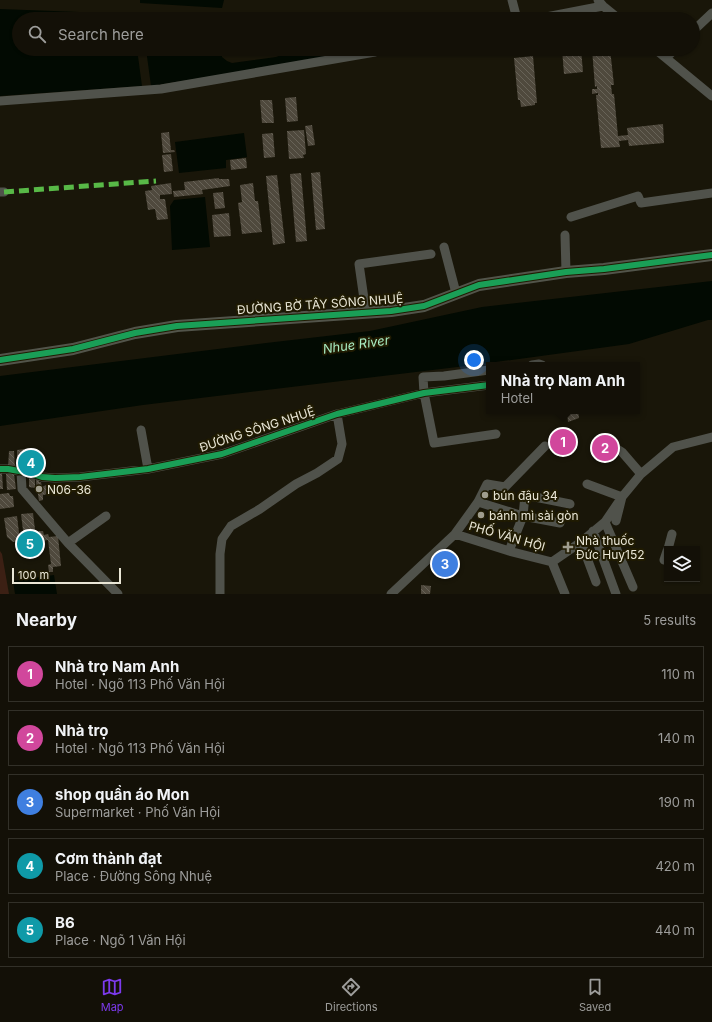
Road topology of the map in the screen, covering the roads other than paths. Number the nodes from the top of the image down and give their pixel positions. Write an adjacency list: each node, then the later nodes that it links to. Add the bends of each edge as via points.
1 (512, 0): 3 (street)
2 (600, 3): 4 (street); 5 (street)
3 (515, 12)
4 (564, 12)
5 (611, 12)
6 (712, 13): 7 (street)
7 (700, 24)
8 (351, 56): 12 (street, via 162,89)
9 (664, 56): 10 (street)
10 (666, 58): 11 (street)
11 (712, 96)
12 (0, 101)
13 (712, 193): 14 (street, via 641,203 638,196)
14 (572, 217)
15 (565, 235): 19 (street)
16 (444, 248): 20 (street)
17 (431, 254): 21 (street, via 359,264)
18 (712, 255): 19 (street, ĐƯỜNG BỜ TÂY SÔNG NHUỆ)
19 (566, 272): 20 (street, ĐƯỜNG BỜ TÂY SÔNG NHUỆ, via 479,285)
20 (456, 293): 21 (street, ĐƯỜNG BỜ TÂY SÔNG NHUỆ, via 424,306)
21 (366, 312): 22 (street, ĐƯỜNG BỜ TÂY SÔNG NHUỆ, via 178,326 135,333 73,349)
22 (0, 360)
23 (486, 370): 25 (street, via 423,377)
24 (486, 385): 25 (street, ĐƯỜNG SÔNG NHUỆ)
25 (424, 393): 26 (street, ĐƯỜNG SÔNG NHUỆ); 28 (street, via 434,443)
26 (334, 416): 33 (street, ĐƯỜNG SÔNG NHUỆ, via 222,454); 56 (street, via 342,444 338,459 231,526 222,539)
27 (141, 430): 33 (street)
28 (496, 434)
29 (712, 437): 35 (street, PHỐ VĂN HỘI, via 673,447)
30 (601, 439): 35 (street, via 622,452)
31 (545, 446): 38 (street, via 505,487 487,484)
32 (0, 469): 34 (street, ĐƯỜNG SÔNG NHUỆ)
33 (148, 469): 34 (street, ĐƯỜNG SÔNG NHUỆ, via 55,478)
34 (21, 472): 49 (street, via 22,489)
35 (641, 474): 37 (street, PHỐ VĂN HỘI)
36 (587, 484): 37 (street)
37 (622, 497): 42 (street); 43 (street, PHỐ VĂN HỘI)
38 (478, 502): 41 (street); 46 (street)
39 (570, 504): 41 (street, via 525,495)
40 (106, 516): 49 (street)
41 (523, 516): 44 (street); 51 (street)
42 (616, 521)
43 (605, 522): 45 (street, PHỐ VĂN HỘI); 54 (street)
44 (560, 524)
45 (593, 531): 48 (street, PHỐ VĂN HỘI); 59 (street)
46 (455, 534): 51 (street, PHỐ VĂN HỘI); 57 (street, PHỐ VĂN HỘI)
47 (672, 534): 50 (street)
48 (581, 542): 52 (street, PHỐ VĂN HỘI); 53 (street)
49 (68, 543): 55 (street)
50 (668, 546)
51 (509, 551): 52 (street, PHỐ VĂN HỘI)
52 (552, 562): 58 (street)
53 (596, 582)
54 (633, 587)
55 (118, 594)
56 (220, 594)
57 (391, 594)
58 (565, 594)
59 (616, 594)

